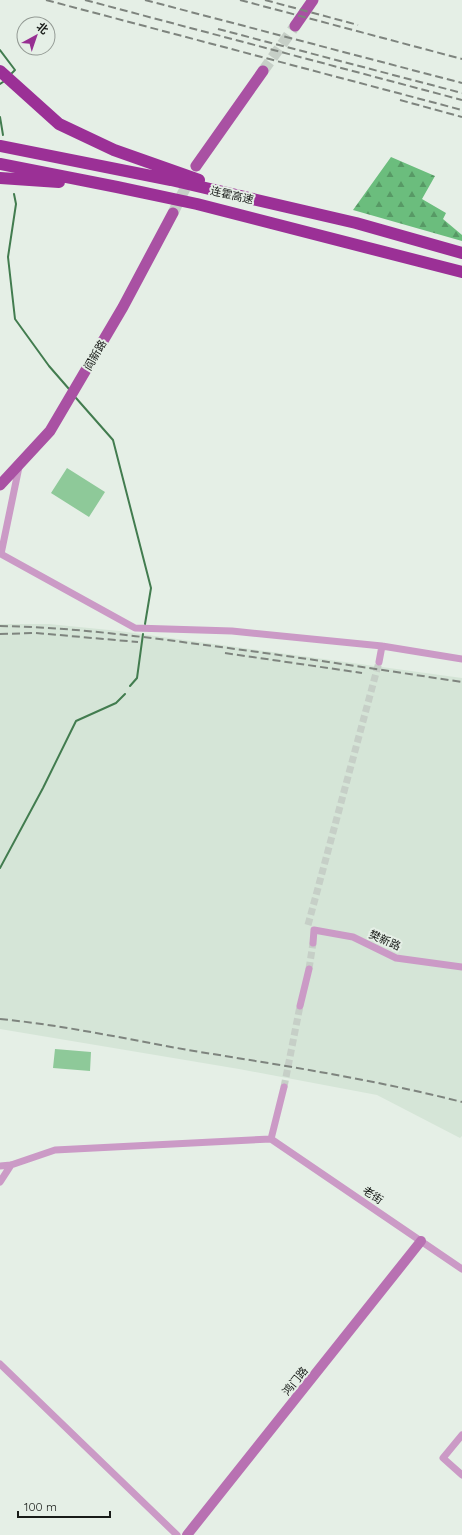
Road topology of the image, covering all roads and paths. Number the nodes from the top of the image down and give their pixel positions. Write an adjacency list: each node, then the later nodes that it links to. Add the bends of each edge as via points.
1 (313, 0): 2 (main road)
2 (295, 26)
3 (0, 71): 10 (highway, via 59,124 114,150)
4 (263, 71): 7 (main road)
5 (0, 146): 10 (highway, 连霍高速, via 171,180)
6 (0, 164): 9 (highway, 连霍高速)
7 (196, 166)
8 (0, 178): 9 (highway)
9 (117, 187): 13 (highway, 连霍高速, via 268,221)
10 (256, 200): 12 (highway, 连霍高速, via 356,223)
11 (172, 213): 14 (main road, 阎新路, via 123,307 50,431)
12 (462, 254)
13 (462, 272)
14 (19, 464): 15 (main road, 阎新路); 16 (street, via 1,554 135,628 232,631)
15 (0, 485)
16 (382, 646): 17 (street); 18 (street)
17 (462, 660)
18 (379, 662)
19 (313, 943): 20 (street, 樊新路, via 311,927 354,937 396,958)
20 (462, 967)
21 (309, 969): 22 (street)
22 (300, 1006)
23 (284, 1087): 24 (street)
24 (271, 1139): 25 (street, via 55,1150); 28 (street, 老街)
25 (11, 1165): 26 (street); 27 (street)
26 (0, 1166)
27 (0, 1182)
28 (421, 1241): 29 (street, 老街); 34 (street, 鸿门路)
29 (462, 1268)
30 (0, 1364): 33 (street)
31 (462, 1435): 32 (street, via 443,1458)
32 (462, 1475)
33 (177, 1535)
34 (187, 1535)

